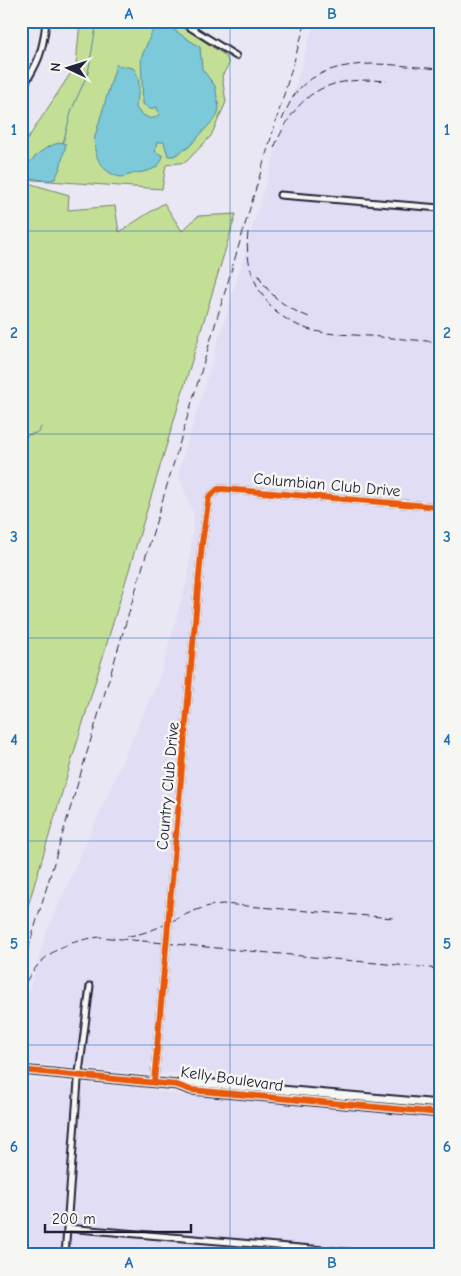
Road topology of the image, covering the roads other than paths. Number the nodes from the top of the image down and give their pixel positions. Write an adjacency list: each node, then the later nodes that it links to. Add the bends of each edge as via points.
1 (46, 21): 4 (street, via 44,48)
2 (180, 21): 3 (street)
3 (236, 56)
4 (21, 90)
5 (280, 195): 6 (street)
6 (440, 208)
7 (212, 493): 8 (street, Columbian Club Drive, via 224,488); 12 (street, Country Club Drive, via 206,510 202,543)
8 (440, 507)
9 (90, 986): 11 (street)
10 (21, 1070): 11 (street, Kelly Boulevard)
11 (78, 1075): 12 (street, Kelly Boulevard); 20 (street)
12 (154, 1082): 13 (street, Kelly Boulevard)
13 (177, 1084): 14 (street, Kelly Boulevard, via 192,1082); 15 (street, Kelly Boulevard, via 191,1090)
14 (248, 1087): 15 (street); 16 (street, Kelly Boulevard)
15 (247, 1096): 18 (street, Kelly Boulevard)
16 (373, 1098): 17 (street, Kelly Boulevard); 18 (street)
17 (440, 1104)
18 (372, 1107): 19 (street, Kelly Boulevard)
19 (440, 1113)
20 (67, 1228): 21 (street); 22 (street)
21 (65, 1255)
22 (382, 1255)

